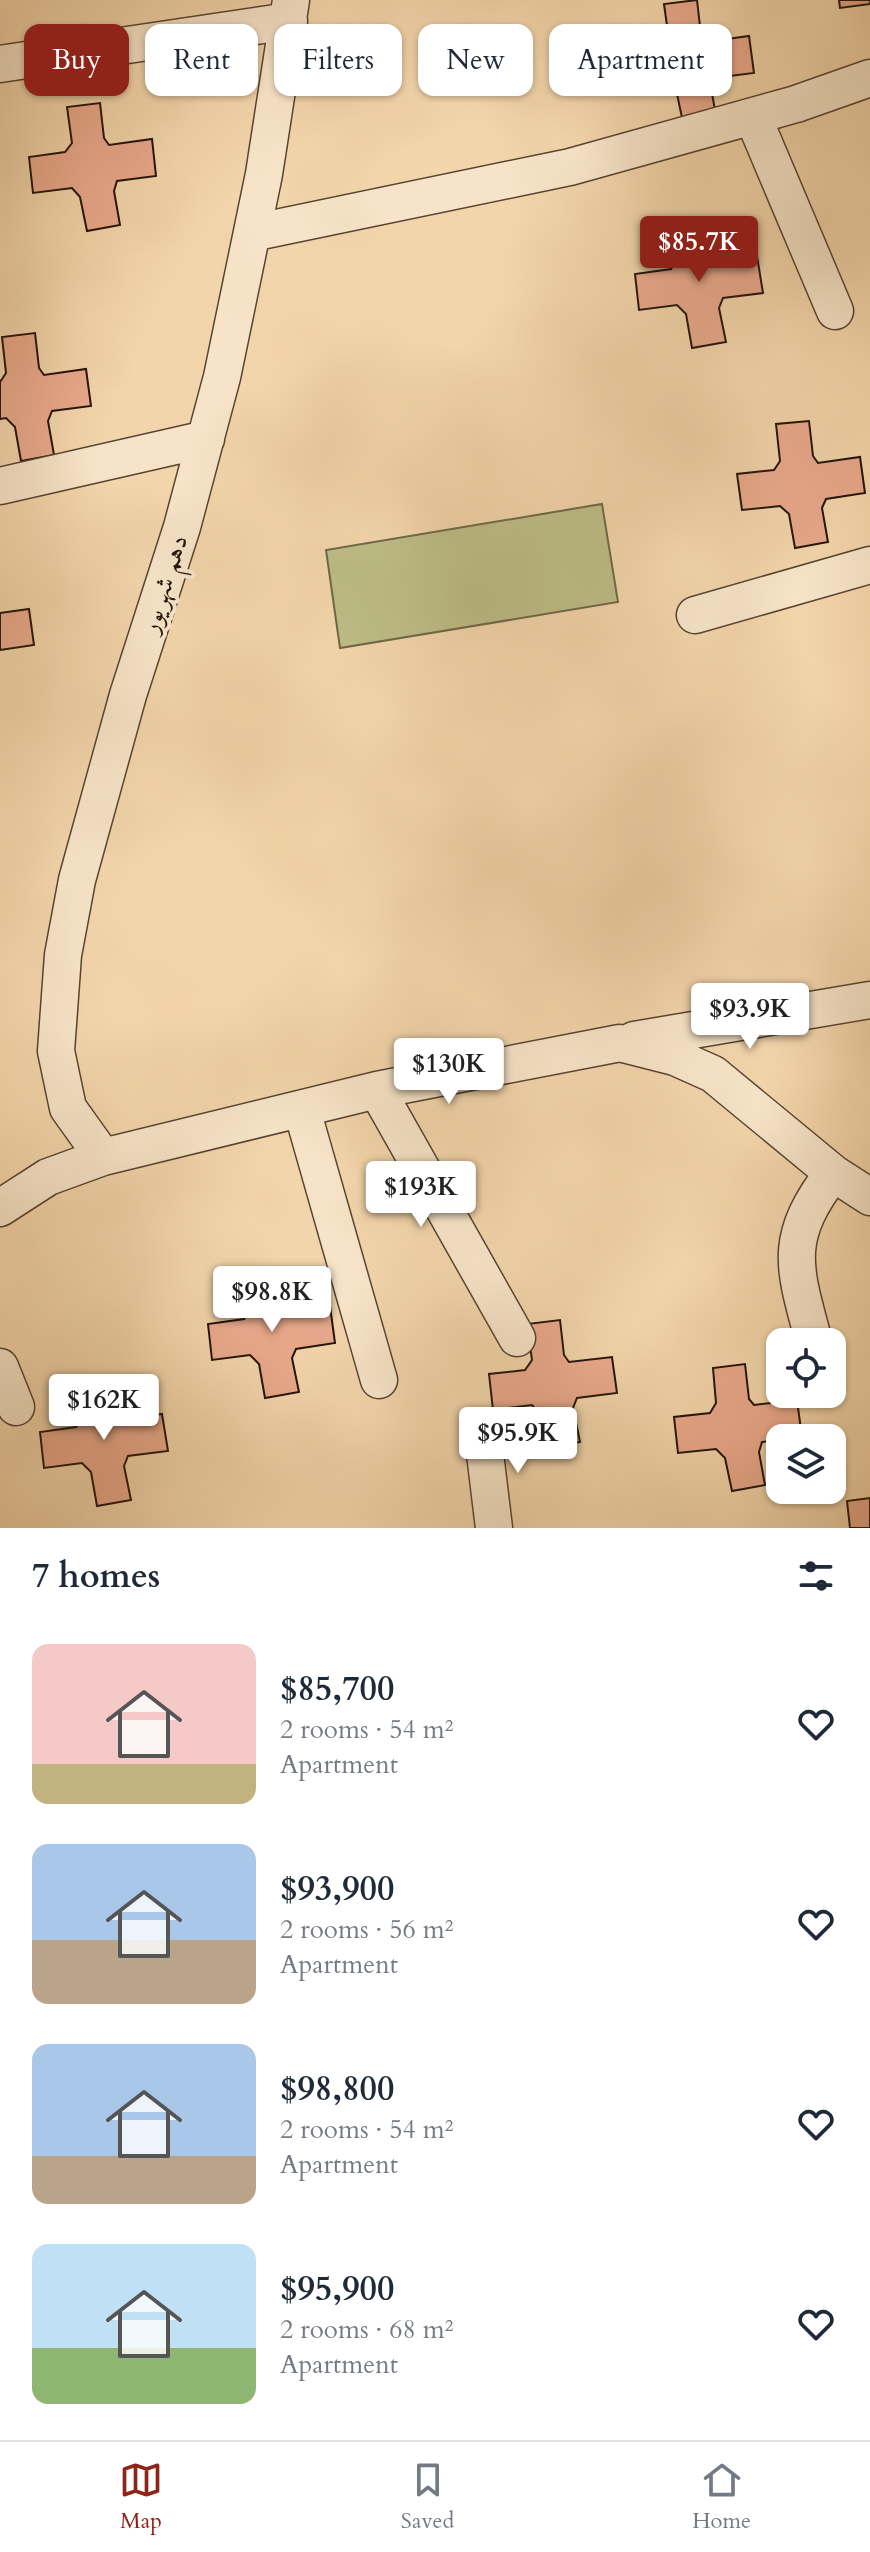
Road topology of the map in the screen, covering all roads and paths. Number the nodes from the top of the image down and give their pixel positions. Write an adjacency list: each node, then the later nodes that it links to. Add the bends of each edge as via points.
1 (290, 11): 2 (street); 5 (street, دهم شهریور)
2 (0, 64)
3 (870, 78): 4 (street)
4 (753, 117): 5 (street, via 570,167); 6 (street)
5 (252, 233): 7 (street, دهم شهریور)
6 (835, 311)
7 (206, 439): 8 (street); 15 (street, دهم شهریور, via 128,695 77,880 63,955 56,1051 68,1108)
8 (0, 486)
9 (870, 565): 10 (street)
10 (695, 615)
11 (870, 1000): 12 (street)
12 (620, 1043): 13 (street); 16 (street, via 675,1057 713,1074)
13 (377, 1090): 14 (street); 20 (street)
14 (302, 1110): 15 (street); 22 (street)
15 (103, 1157): 18 (street, via 48,1177)
16 (833, 1173): 17 (street); 19 (street, via 813,1199 797,1238 796,1276)
17 (870, 1197)
18 (0, 1208)
19 (810, 1328)
20 (517, 1338)
21 (0, 1367): 23 (street)
22 (379, 1380)
23 (16, 1407)
24 (482, 1429): 25 (street)
25 (494, 1528)

